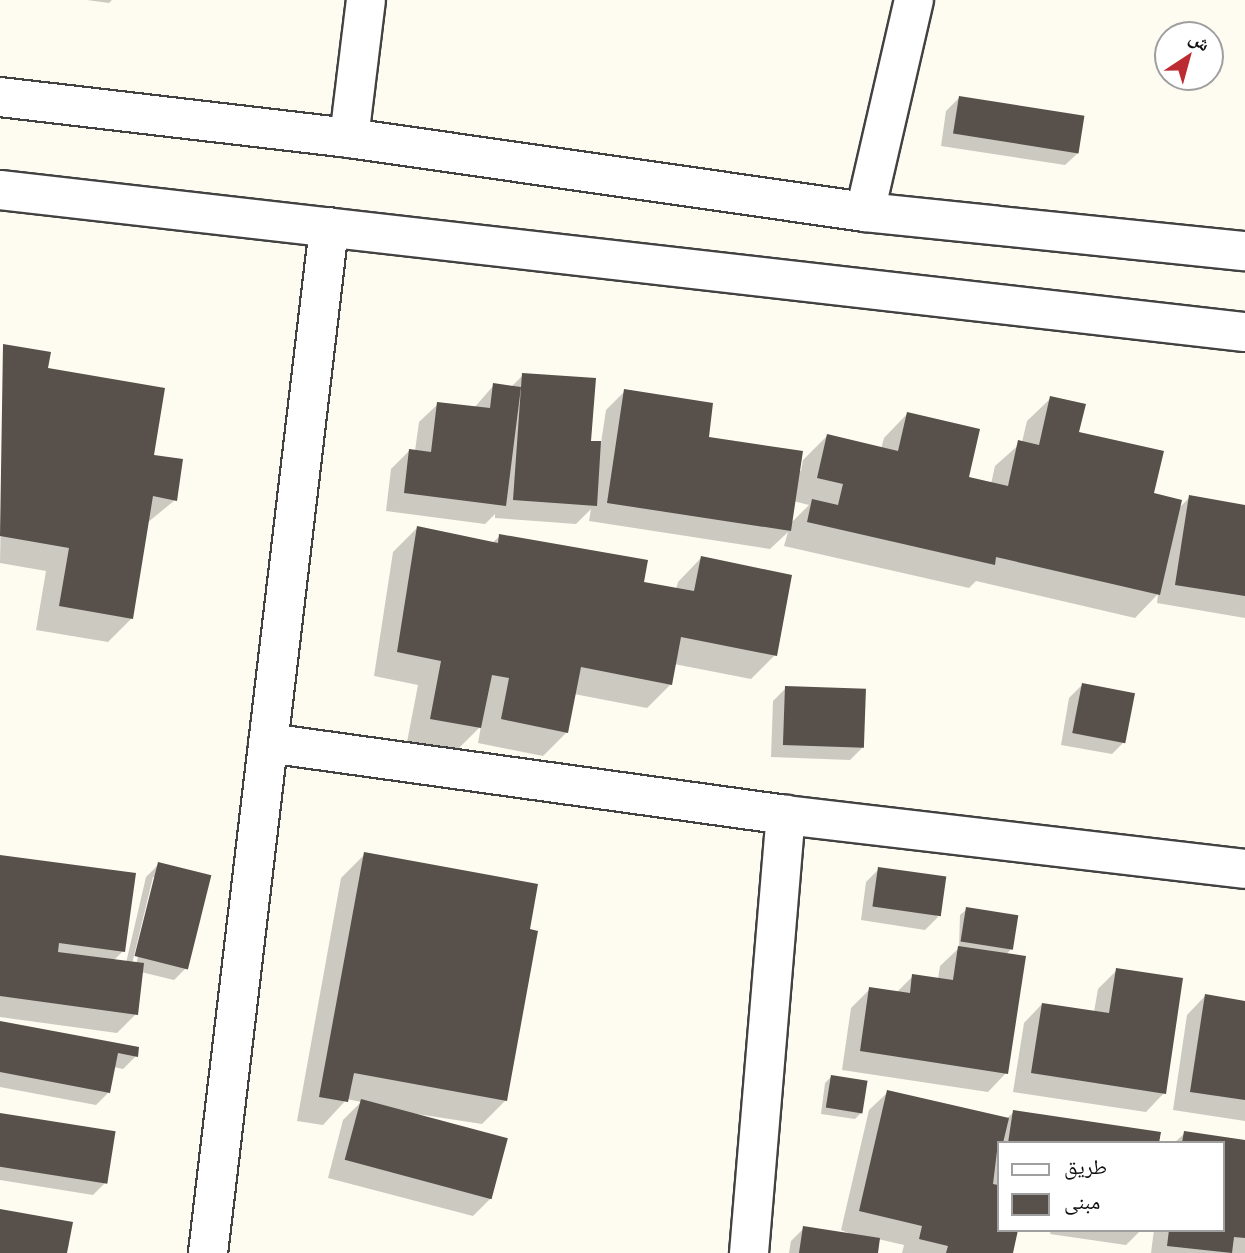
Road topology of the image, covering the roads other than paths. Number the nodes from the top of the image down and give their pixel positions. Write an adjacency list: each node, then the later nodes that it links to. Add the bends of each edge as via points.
1 (366, 0): 4 (street)
2 (914, 0): 6 (street)
3 (0, 97): 4 (street)
4 (349, 138): 6 (street)
5 (0, 190): 7 (street)
6 (865, 212): 8 (street)
7 (330, 227): 9 (street); 10 (street)
8 (1245, 251)
9 (1245, 332)
10 (268, 743): 11 (street); 13 (street)
11 (786, 815): 12 (street); 14 (street)
12 (1245, 869)
13 (208, 1253)
14 (749, 1253)

